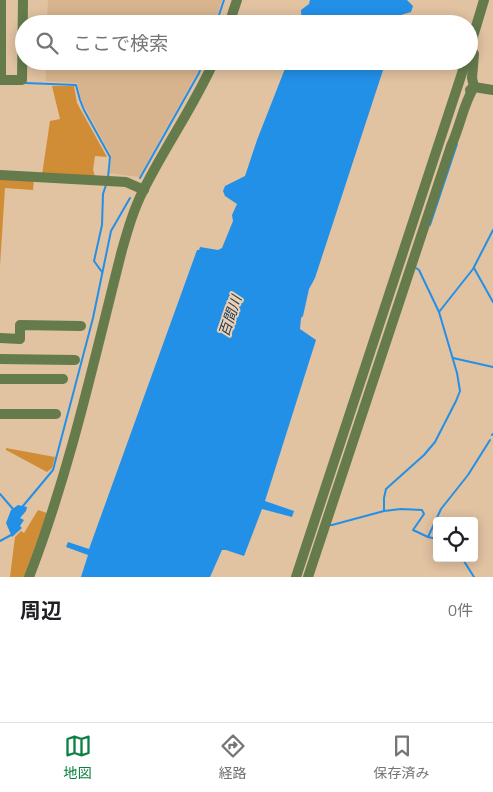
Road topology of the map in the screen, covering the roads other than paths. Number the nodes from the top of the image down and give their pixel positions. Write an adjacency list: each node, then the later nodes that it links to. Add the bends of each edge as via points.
1 (1, 0): 8 (street, via 0,80 22,80)
2 (23, 0): 5 (street)
3 (238, 0): 6 (street)
4 (484, 0): 7 (street)
5 (23, 15)
6 (232, 15)
7 (478, 21)
8 (22, 70)
9 (209, 70): 15 (street)
10 (463, 70): 13 (street)
11 (473, 70): 12 (street, via 472,78)
12 (483, 88): 13 (street, via 467,93 452,125); 26 (street, via 470,95 451,146)
13 (444, 128): 25 (street)
14 (0, 175): 15 (street, via 126,182)
15 (144, 190): 24 (street, via 132,215 68,461)
16 (82, 326): 17 (street, via 20,325 20,339)
17 (0, 338)
18 (0, 359): 19 (street)
19 (75, 360)
20 (0, 378): 21 (street)
21 (63, 379)
22 (0, 414): 23 (street)
23 (56, 414)
24 (29, 577)
25 (296, 577)
26 (308, 577)

